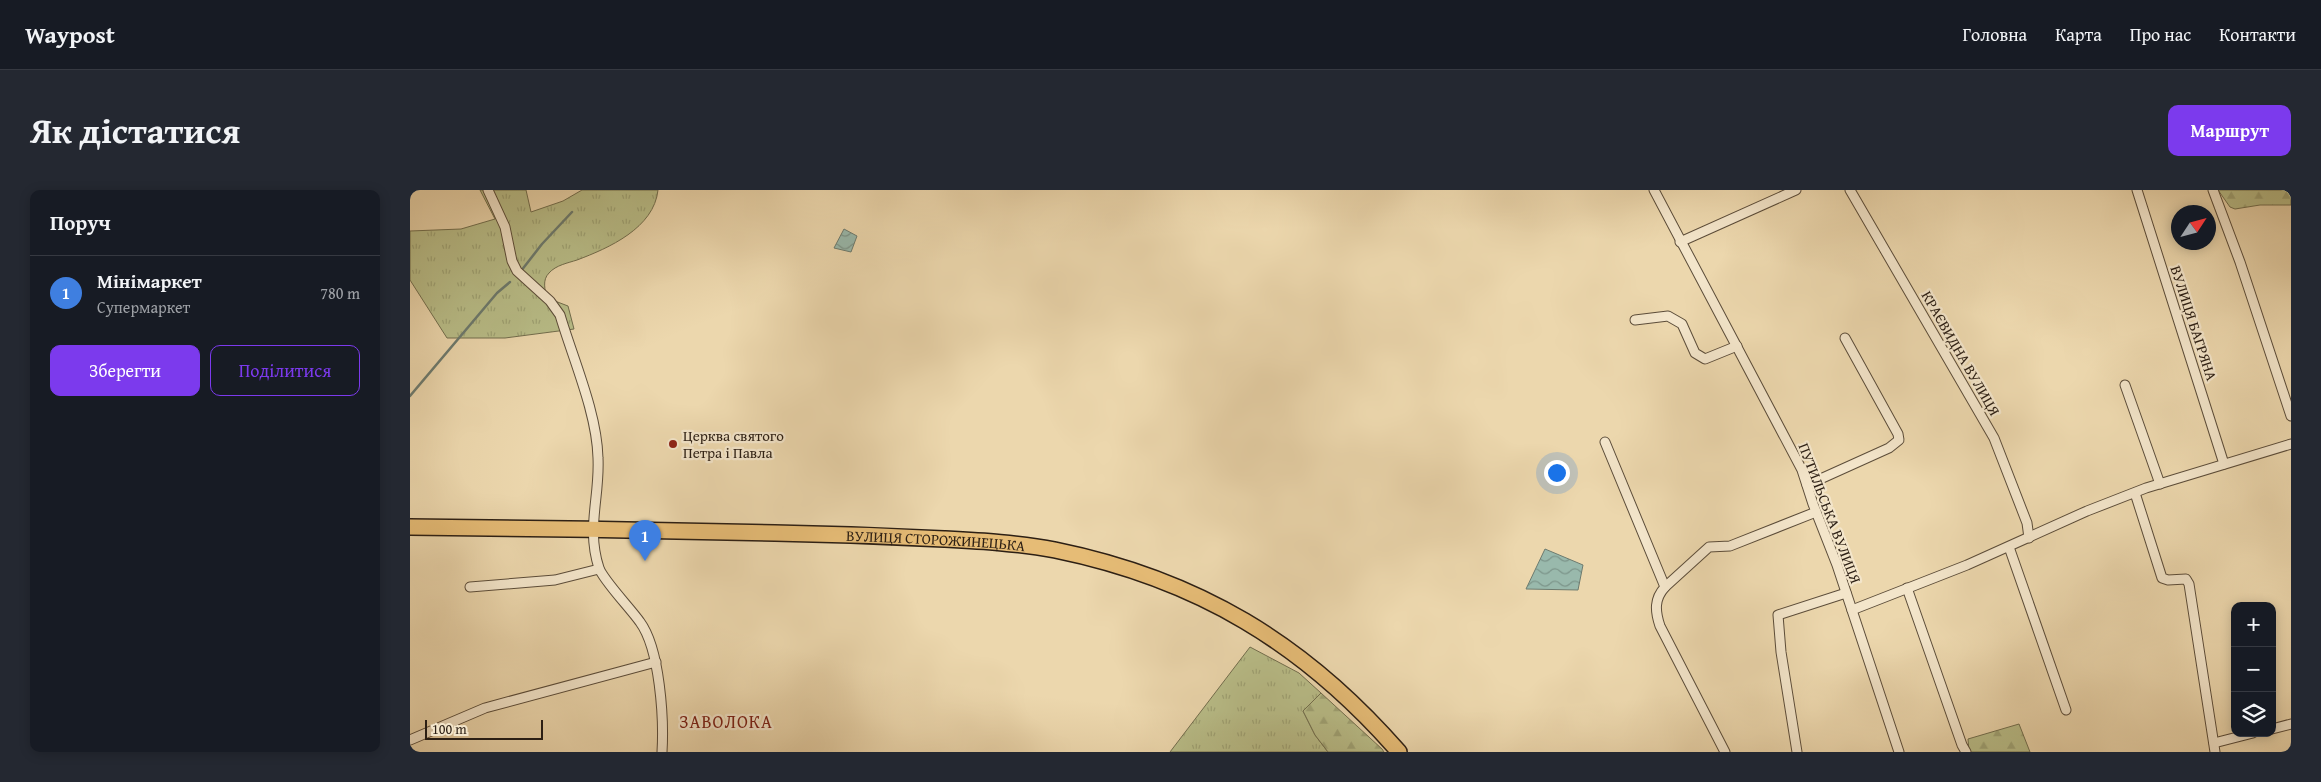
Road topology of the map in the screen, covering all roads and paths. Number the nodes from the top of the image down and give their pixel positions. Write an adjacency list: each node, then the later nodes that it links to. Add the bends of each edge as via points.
1 (488, 190): 21 (street, via 505,227 517,271 550,301 560,315 596,431 599,460)
2 (1654, 190): 7 (street, ПУТИЛЬСЬКА ВУЛИЦЯ)
3 (1796, 190): 7 (street)
4 (1850, 190): 22 (street, КРАЄВИДНА ВУЛИЦЯ, via 1994,438 2027,523)
5 (2137, 190): 15 (street, ВУЛИЦЯ БАГРЯНА)
6 (2213, 190): 12 (street)
7 (1680, 242): 10 (street, ПУТИЛЬСЬКА ВУЛИЦЯ)
8 (1635, 320): 10 (street, via 1668,316 1682,324 1695,353 1705,359)
9 (1845, 338): 17 (street, via 1899,440)
10 (1737, 346): 17 (street, ПУТИЛЬСЬКА ВУЛИЦЯ, via 1794,453)
11 (2124, 385): 16 (street)
12 (2291, 416)
13 (1605, 442): 25 (street)
14 (2291, 444): 15 (street)
15 (2224, 464): 16 (street)
16 (2160, 484): 18 (street)
17 (1807, 485): 19 (street, ПУТИЛЬСЬКА ВУЛИЦЯ)
18 (2135, 493): 22 (street); 36 (street, via 2162,578 2183,578 2189,584)
19 (1816, 512): 25 (street, via 1730,546 1709,547); 28 (street, ПУТИЛЬСЬКА ВУЛИЦЯ)
20 (410, 527): 21 (main road, ВУЛИЦЯ СТОРОЖИНЕЦЬКА)
21 (592, 529): 24 (street); 38 (main road, ВУЛИЦЯ СТОРОЖИНЕЦЬКА, via 970,540 1054,550 1119,567 1180,587 1230,611 1270,636 1325,676)
22 (2029, 538): 23 (street)
23 (2009, 547): 27 (street); 31 (street)
24 (599, 569): 26 (street, via 555,580); 30 (street, via 642,624)
25 (1665, 586): 39 (street, via 1659,594 1655,611 1660,626)
26 (470, 587)
27 (1907, 588): 29 (street); 42 (street)
28 (1846, 593): 29 (street, ПУТИЛЬСЬКА ВУЛИЦЯ); 40 (street, via 1778,615)
29 (1852, 610): 41 (street, ПУТИЛЬСЬКА ВУЛИЦЯ)
30 (656, 662): 35 (street, via 485,708); 37 (street)
31 (2066, 710)
32 (2291, 724): 33 (street)
33 (2276, 727)
34 (2242, 737): 36 (street)
35 (410, 740)
36 (2214, 747)
37 (662, 752)
38 (1399, 752)
39 (1725, 752)
40 (1797, 752)
41 (1899, 752)
42 (1966, 752)

